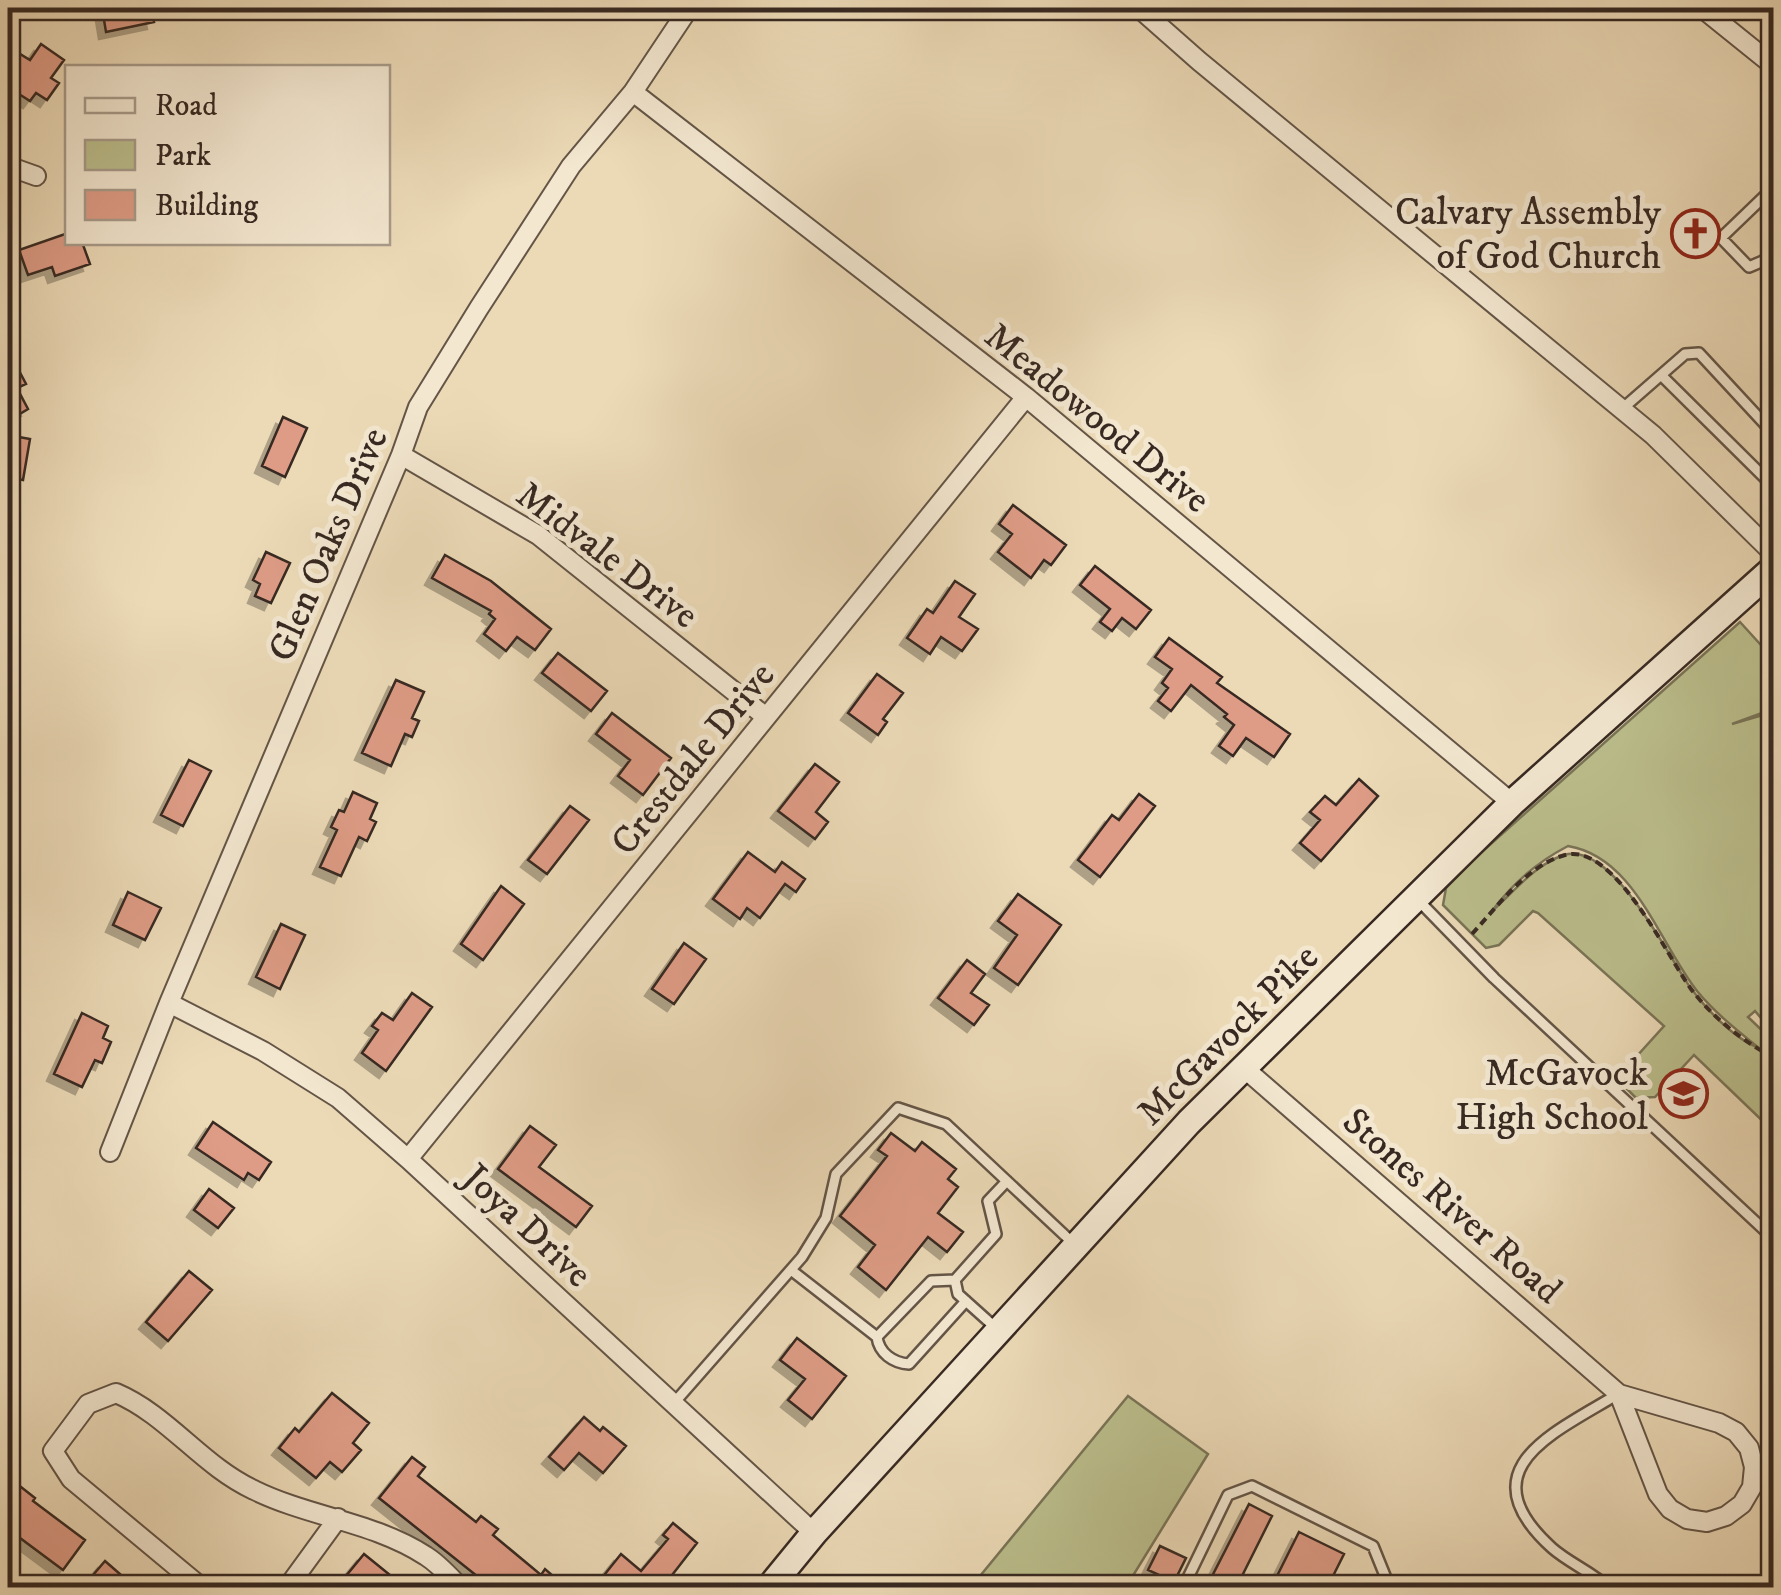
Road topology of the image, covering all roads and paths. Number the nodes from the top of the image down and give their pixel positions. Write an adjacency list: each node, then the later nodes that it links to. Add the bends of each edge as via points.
1 (688, 8): 5 (street, Glen Oaks Drive)
2 (1139, 8): 12 (street)
3 (1702, 8): 4 (street)
4 (1774, 66)
5 (633, 92): 11 (street, Meadowood Drive); 14 (street, Glen Oaks Drive, via 571,166 479,308 418,407)
6 (8, 166): 7 (street)
7 (36, 176)
8 (1774, 187): 9 (lane, via 1721,238 1749,267)
9 (1774, 250)
10 (1661, 375): 12 (lane); 13 (lane, via 1685,354 1699,354); 15 (lane)
11 (1026, 397): 18 (street, Crestdale Drive); 19 (street, Meadowood Drive)
12 (1622, 409): 16 (street)
13 (1774, 434)
14 (401, 455): 18 (street, Midvale Drive, via 538,535); 22 (street, Glen Oaks Drive)
15 (1774, 487)
16 (1774, 554)
17 (1774, 568): 19 (main road, McGavock Pike)
18 (766, 717): 26 (street, Crestdale Drive)
19 (1512, 803): 20 (main road, McGavock Pike)
20 (1416, 898): 21 (lane); 24 (main road, McGavock Pike)
21 (1462, 945): 23 (path, via 1546,862 1569,854 1592,858 1638,906 1700,999); 28 (lane)
22 (169, 1003): 25 (street, Glen Oaks Drive); 26 (street, Joya Drive, via 338,1098)
23 (1774, 1058)
24 (1244, 1068): 29 (main road, McGavock Pike); 35 (street, Stones River Road)
25 (110, 1152)
26 (408, 1159): 36 (street, Joya Drive)
27 (1006, 1181): 29 (lane); 30 (lane, via 946,1124 898,1108 836,1174 826,1218); 31 (lane, via 988,1202 996,1234)
28 (1774, 1239)
29 (1076, 1246): 33 (main road, McGavock Pike)
30 (791, 1270): 34 (lane); 36 (lane)
31 (955, 1280): 32 (lane); 34 (lane, via 932,1281)
32 (966, 1301): 33 (lane); 34 (lane, via 909,1364 896,1364)
33 (999, 1330): 38 (main road, McGavock Pike)
34 (877, 1337)
35 (1619, 1394): 35 (street, via 1670,1510 1707,1522 1742,1504 1754,1467 1736,1432); 45 (lane, via 1536,1446 1514,1482 1530,1524 1554,1550)
36 (674, 1403): 38 (street, Joya Drive)
37 (338, 1518): 39 (street, via 254,1490 214,1466 140,1403 116,1393 88,1404 53,1451 71,1479); 40 (street); 41 (street, via 427,1557)
38 (814, 1533): 42 (main road, McGavock Pike)
39 (202, 1588)
40 (287, 1588)
41 (460, 1588)
42 (769, 1588)
43 (1183, 1588): 44 (lane, via 1228,1495 1252,1486 1374,1546)
44 (1390, 1588)
45 (1610, 1588)

